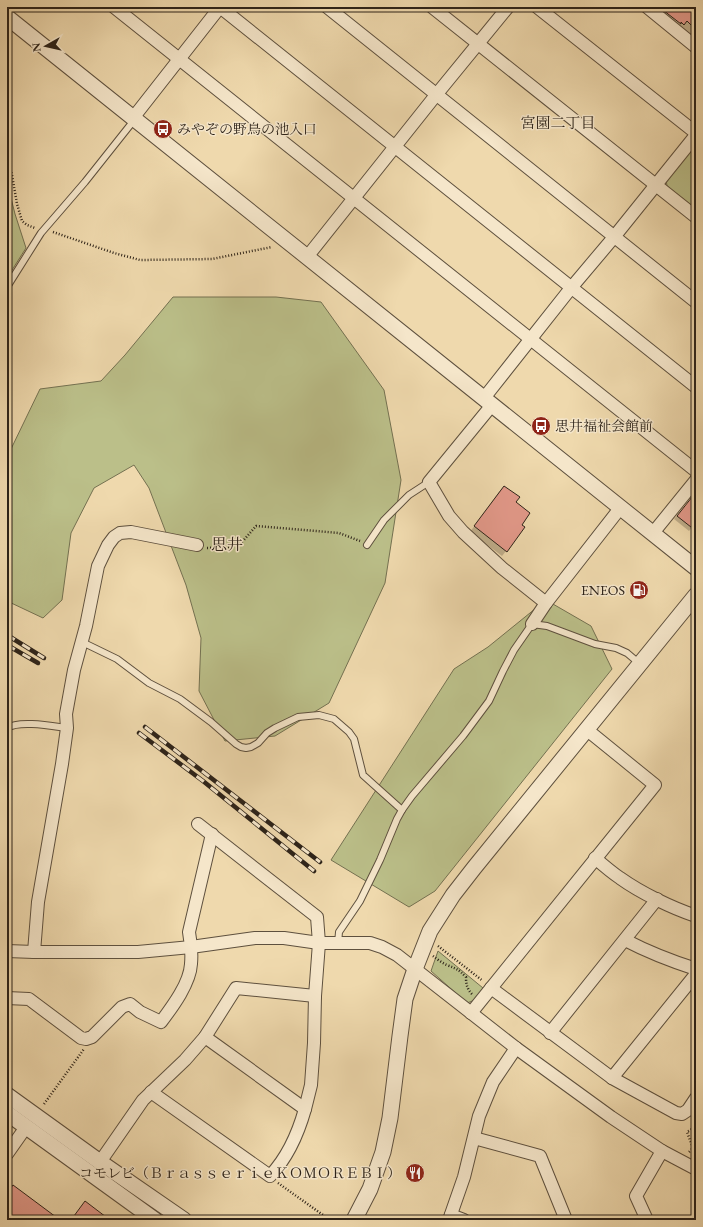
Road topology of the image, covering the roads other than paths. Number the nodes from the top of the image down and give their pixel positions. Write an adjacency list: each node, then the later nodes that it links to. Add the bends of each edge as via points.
1 (114, 7): 11 (street)
2 (220, 7): 11 (street); 15 (street)
3 (327, 7): 12 (street)
4 (432, 7): 9 (street)
5 (508, 7): 9 (street)
6 (537, 7): 14 (street)
7 (646, 7): 10 (street)
8 (7, 17): 13 (street)
9 (478, 44): 12 (street); 16 (street)
10 (696, 47)
11 (180, 59): 13 (street); 17 (street)
12 (436, 95): 15 (street); 19 (street)
13 (134, 118): 20 (street); 21 (lane, via 44,230)
14 (696, 134): 16 (street)
15 (395, 148): 17 (street); 22 (street)
16 (655, 185): 18 (street); 19 (street)
17 (354, 199): 20 (street); 24 (street)
18 (696, 217)
19 (614, 237): 22 (street); 23 (street)
20 (307, 257): 26 (street)
21 (7, 287)
22 (571, 288): 24 (street); 25 (street)
23 (696, 302)
24 (532, 339): 26 (street); 27 (street)
25 (696, 387)
26 (488, 402): 29 (street); 30 (street)
27 (696, 471)
28 (696, 480): 31 (street)
29 (428, 482): 33 (lane, via 410,494 384,520); 36 (street, via 463,532 502,568)
30 (620, 507): 31 (street); 36 (street)
31 (653, 533): 34 (street)
32 (197, 545): 38 (street, via 131,532 114,537 98,566)
33 (367, 546)
34 (696, 568)
35 (696, 595): 39 (street)
36 (546, 603): 37 (street)
37 (532, 624): 39 (lane, via 547,626 595,644 616,648); 43 (lane, via 514,650 489,701)
38 (82, 642): 41 (street, via 67,706); 43 (lane, via 117,659 149,683 180,699 241,747 251,747 267,733 298,717 319,715 334,719 354,739 363,775)
39 (640, 664): 42 (street)
40 (7, 728): 41 (lane, via 23,724)
41 (67, 728): 54 (street, via 38,902)
42 (586, 730): 46 (street, via 655,785); 55 (street, via 453,894 430,931)
43 (402, 810): 51 (lane, via 360,901 339,932)
44 (198, 824): 45 (street)
45 (212, 834): 50 (street, via 318,917); 52 (street, via 189,932)
46 (595, 858): 47 (street, via 618,877); 58 (street)
47 (657, 899): 48 (street); 49 (street)
48 (696, 916)
49 (625, 940): 56 (street, via 646,951); 62 (street)
50 (319, 943): 51 (street); 52 (street, via 284,938 255,938); 59 (street)
51 (338, 943): 55 (street, via 376,945 398,955)
52 (191, 947): 54 (street, via 138,952); 60 (street, via 192,965 187,981 161,1022 130,1004 122,1007 86,1039 81,1038 29,999)
53 (7, 951): 54 (street)
54 (34, 952)
55 (415, 969): 61 (street); 80 (street, via 405,999 390,1118 383,1152 370,1189)
56 (696, 969)
57 (696, 974): 65 (street)
58 (491, 988): 61 (street); 62 (street)
59 (315, 996): 63 (street, via 236,988); 69 (street, via 314,1043)
60 (7, 998)
61 (470, 1013): 64 (street)
62 (550, 1033): 65 (street)
63 (205, 1037): 66 (street); 69 (street)
64 (516, 1048): 72 (street, via 493,1082 479,1116); 73 (street)
65 (612, 1078): 68 (street, via 676,1113 682,1114 688,1110)
66 (151, 1092): 69 (street, via 270,1176 291,1147); 75 (street)
67 (7, 1095): 75 (street)
68 (696, 1098)
69 (306, 1109)
70 (7, 1113): 71 (street)
71 (26, 1127): 74 (street); 78 (street)
72 (474, 1138): 77 (street); 82 (street, via 540,1156)
73 (662, 1151): 76 (street); 83 (street, via 636,1196)
74 (7, 1154)
75 (100, 1162): 79 (street)
76 (696, 1169)
77 (450, 1217): 81 (street)
78 (155, 1220)
79 (184, 1220)
80 (354, 1220)
81 (464, 1220)
82 (566, 1220)
83 (647, 1220)

